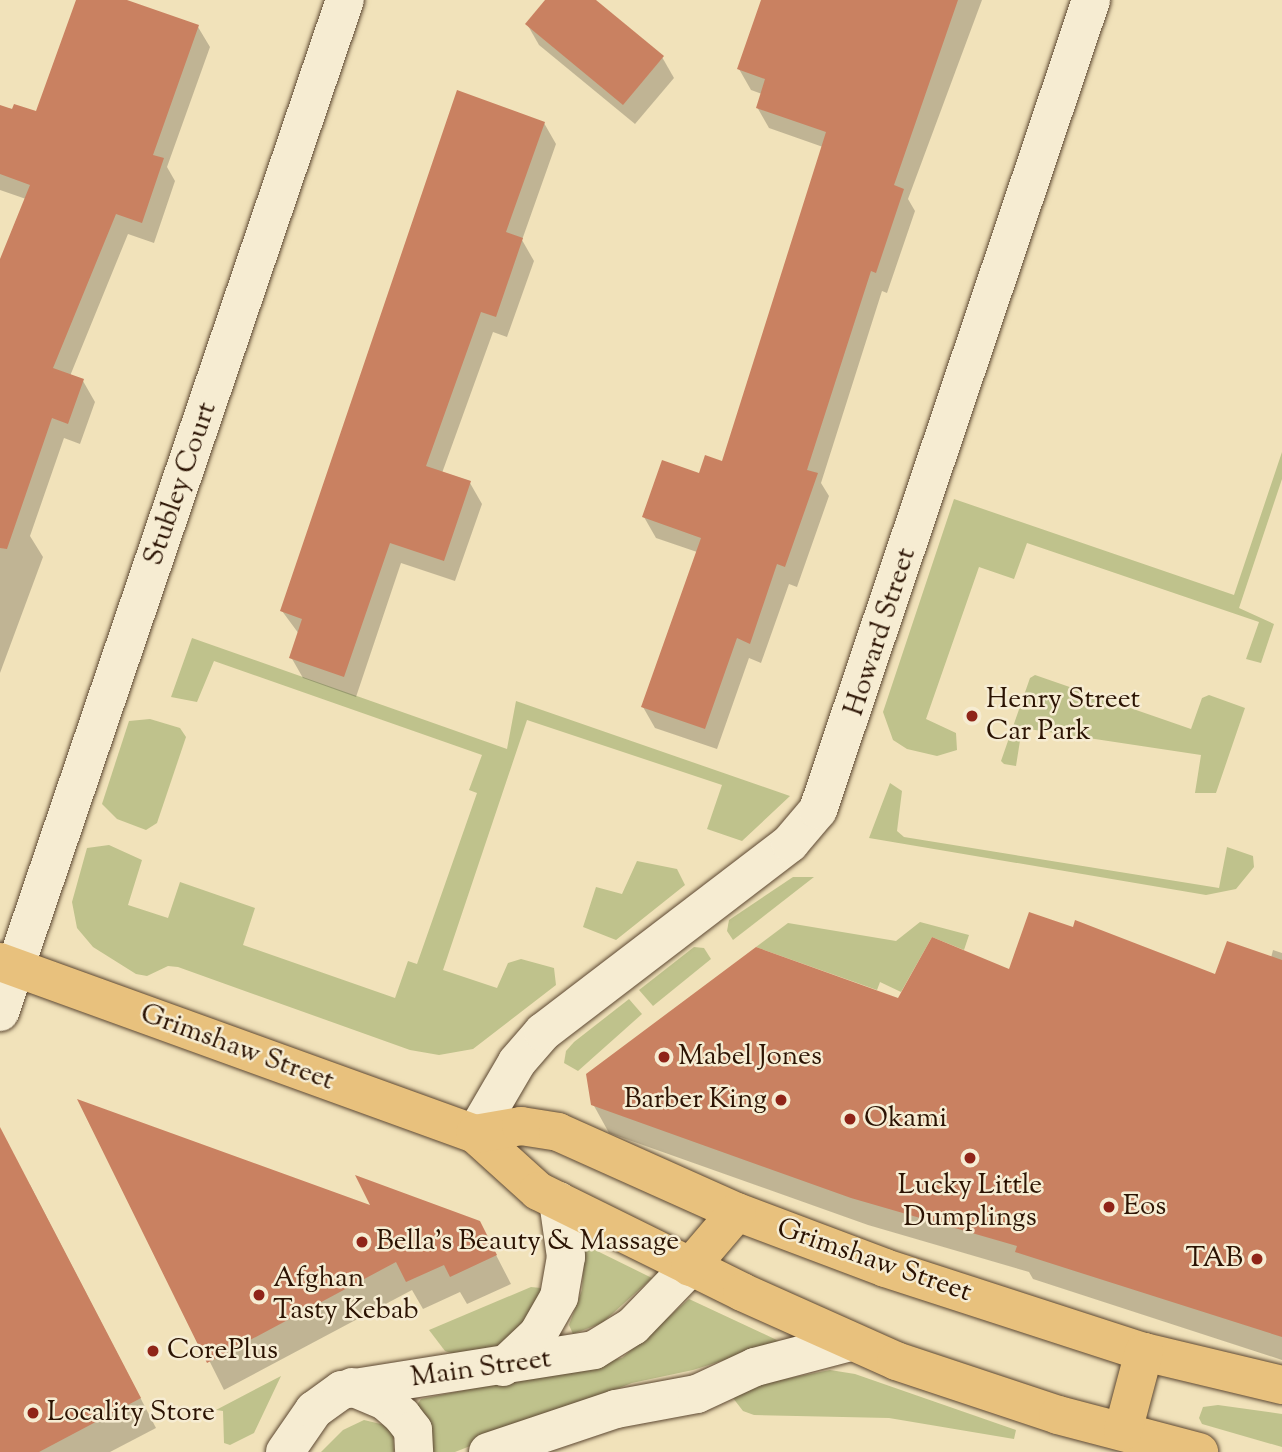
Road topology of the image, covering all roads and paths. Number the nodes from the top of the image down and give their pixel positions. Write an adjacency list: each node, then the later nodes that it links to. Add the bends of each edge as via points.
1 (345, 0): 3 (street, Stubley Court)
2 (1091, 0): 5 (street, Howard Street, via 818,810 790,843 543,1032 517,1062)
3 (9, 965): 4 (street, Stubley Court); 5 (main road, Grimshaw Street)
4 (0, 1012)
5 (475, 1134): 6 (main road, Grimshaw Street, via 520,1179); 7 (main road, Grimshaw Street, via 521,1126 558,1132)
6 (558, 1201): 8 (main road, Grimshaw Street); 11 (street, via 566,1257 559,1297 538,1334)
7 (737, 1212): 8 (main road); 10 (main road, Grimshaw Street, via 885,1268)
8 (690, 1267): 9 (main road, Grimshaw Street); 11 (street, Main Street, via 613,1341 583,1353)
9 (850, 1342): 14 (main road, Grimshaw Street); 17 (street, via 755,1367 697,1394 616,1409)
10 (1144, 1352): 12 (main road, Grimshaw Street); 14 (main road)
11 (503, 1367): 13 (street, Main Street)
12 (1282, 1385)
13 (352, 1387): 15 (street, Main Street, via 323,1402); 16 (street, via 385,1401 402,1416 413,1430)
14 (1121, 1441): 18 (main road, Grimshaw Street)
15 (281, 1446)
16 (414, 1452)
17 (488, 1452)
18 (1199, 1452)

